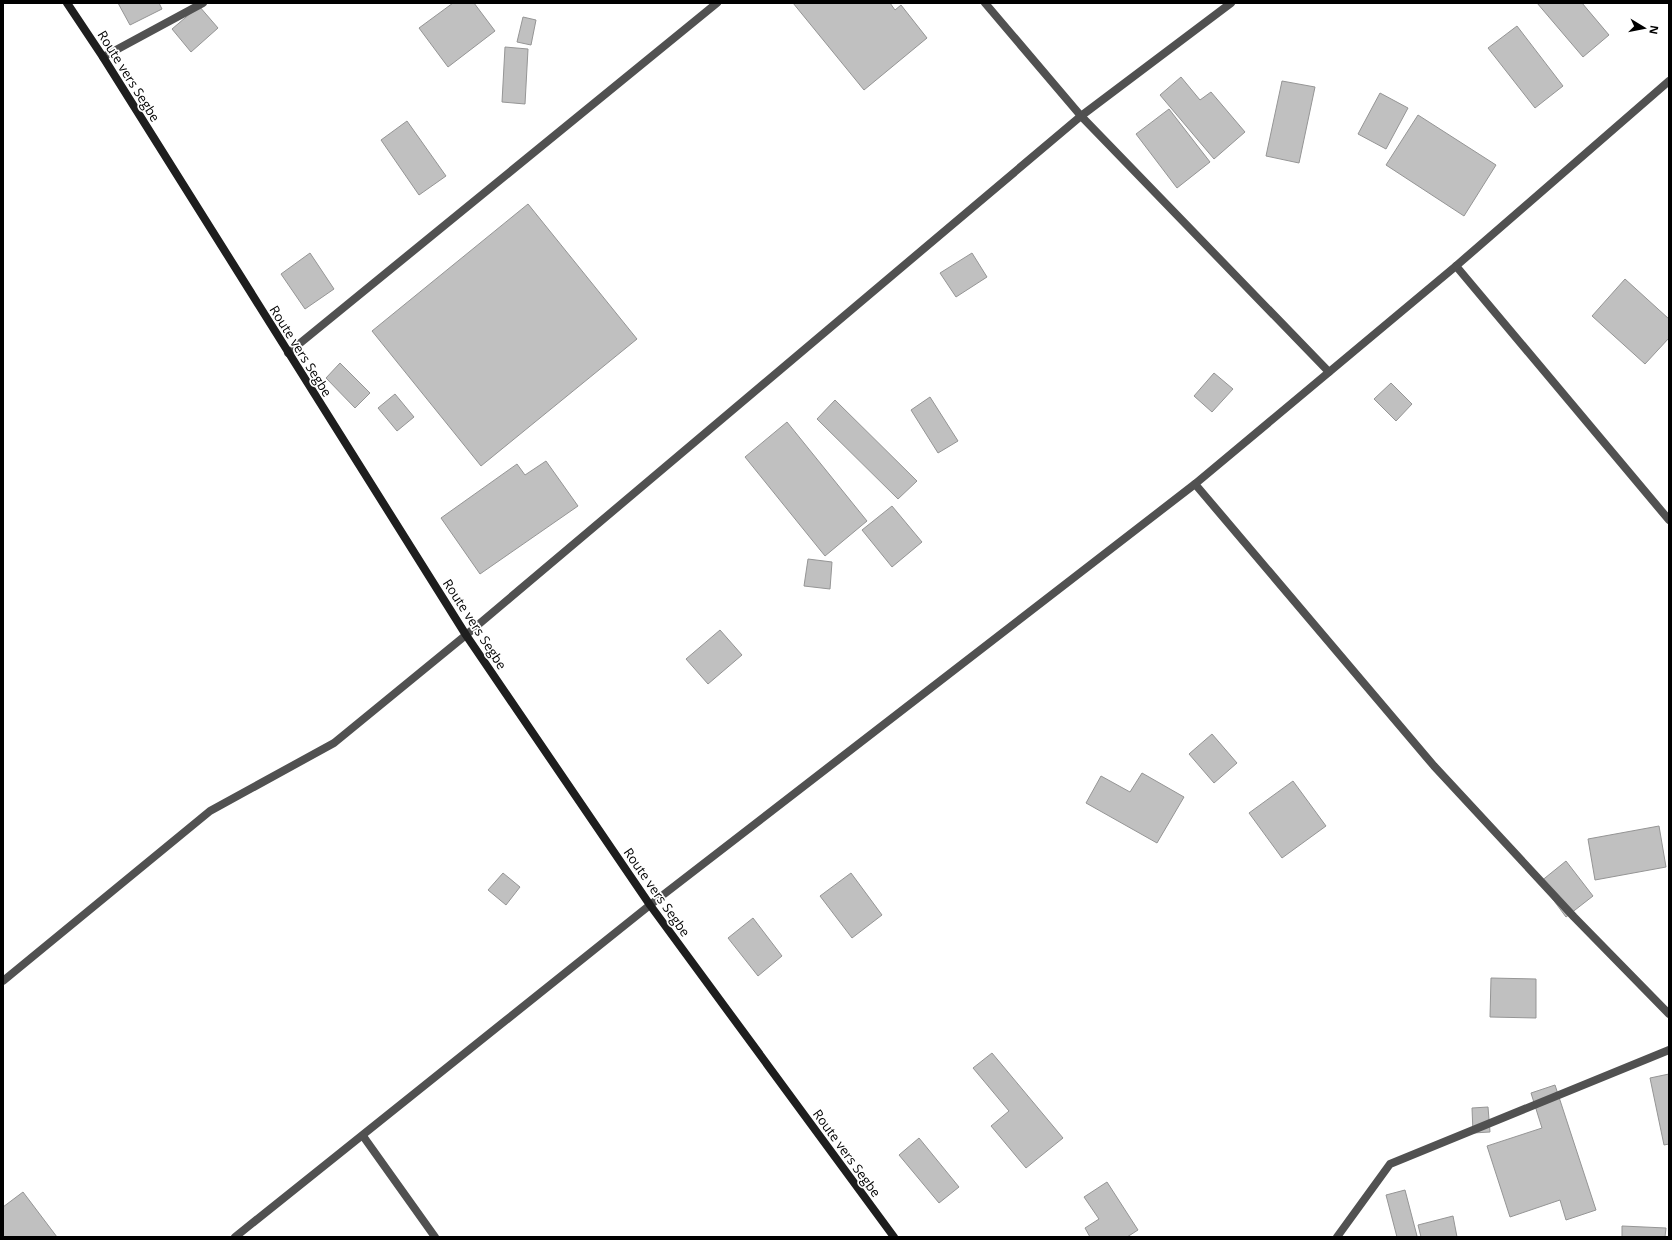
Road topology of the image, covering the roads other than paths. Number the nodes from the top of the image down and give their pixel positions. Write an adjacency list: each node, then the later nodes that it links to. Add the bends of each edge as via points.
1 (67, 3): 6 (main road, Route vers Segbe)
2 (203, 3): 6 (street)
3 (717, 3): 10 (street)
4 (985, 3): 8 (street)
5 (1231, 3): 8 (street)
6 (103, 56): 10 (main road, Route vers Segbe)
7 (1669, 80): 9 (street)
8 (1081, 116): 11 (street); 14 (street)
9 (1456, 266): 11 (street); 13 (street)
10 (288, 353): 14 (main road, Route vers Segbe)
11 (1329, 372): 12 (street)
12 (1195, 484): 15 (street); 17 (street, via 1434,766 1574,917)
13 (1669, 520)
14 (466, 635): 15 (main road, Route vers Segbe); 16 (street, via 334,743 210,811)
15 (650, 905): 19 (street); 22 (main road, Route vers Segbe)
16 (3, 981)
17 (1669, 1014)
18 (1669, 1050): 23 (street, via 1390,1164)
19 (363, 1136): 20 (street); 21 (street)
20 (234, 1237)
21 (436, 1237)
22 (894, 1237)
23 (1337, 1237)

